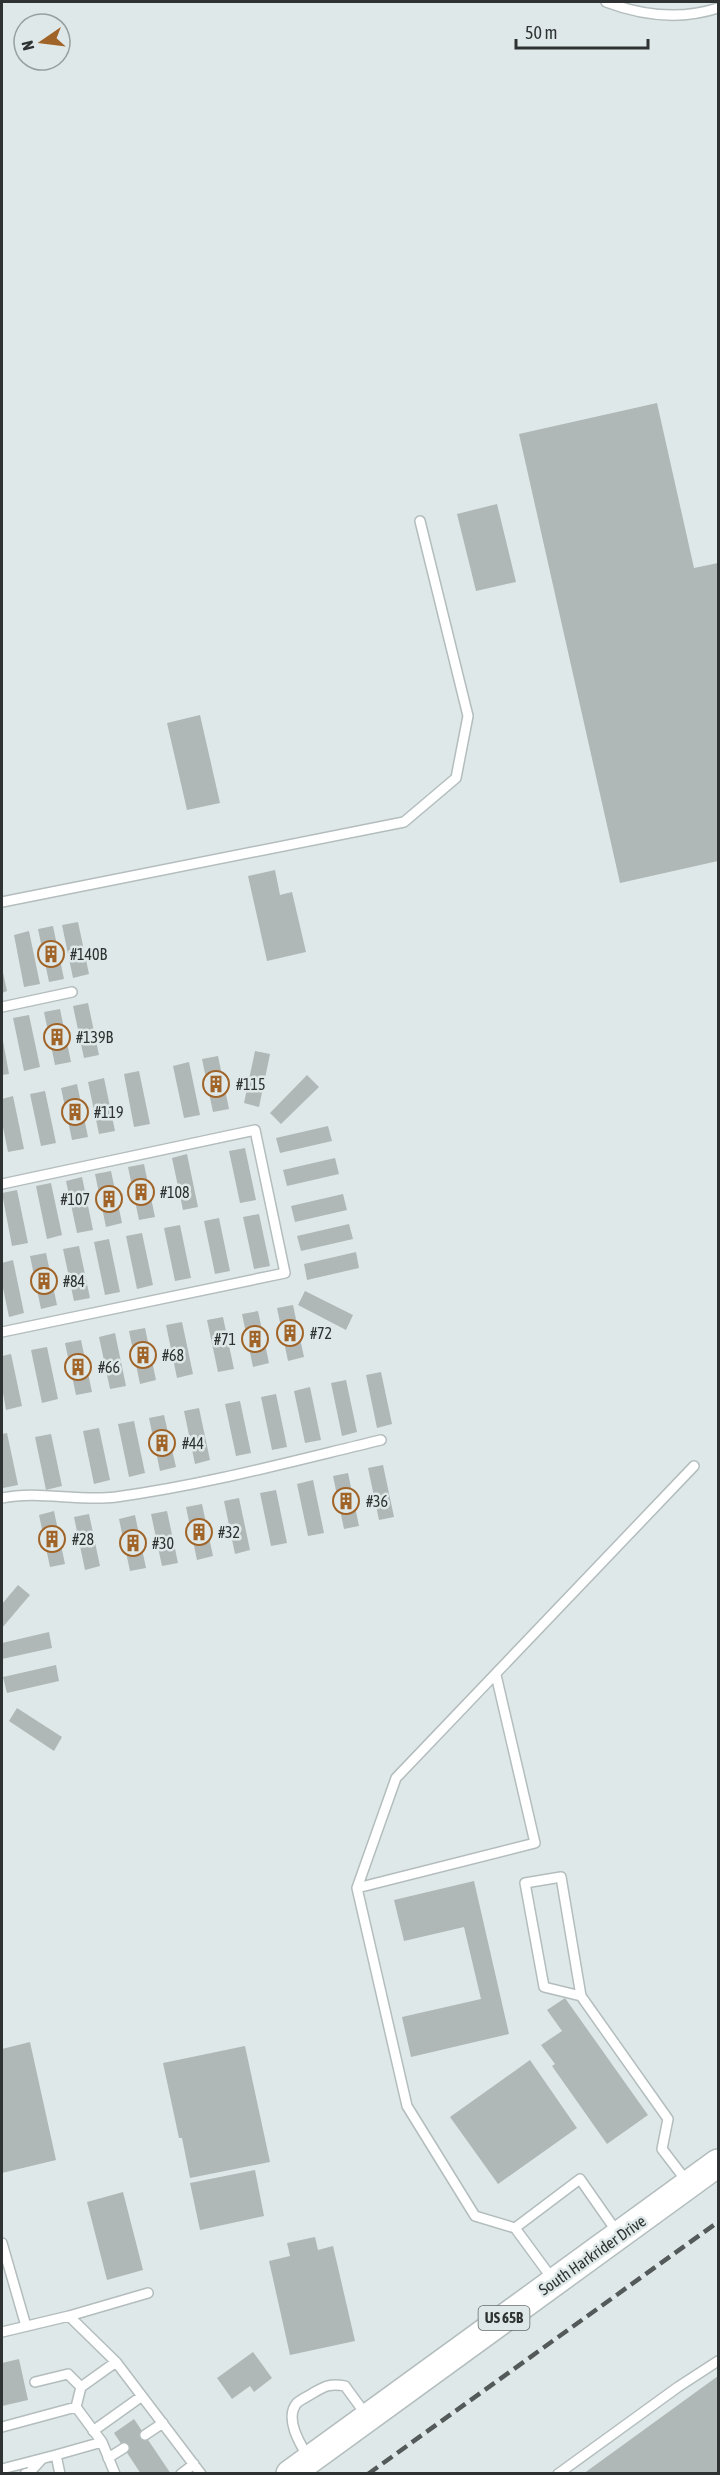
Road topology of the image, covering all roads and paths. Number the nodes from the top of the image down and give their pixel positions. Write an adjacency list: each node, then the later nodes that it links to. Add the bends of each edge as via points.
1 (606, 2): 2 (lane, via 673,16)
2 (718, 8)
3 (420, 521): 4 (lane, via 468,716 456,778 404,822)
4 (2, 902)
5 (72, 992): 6 (lane)
6 (2, 1007)
7 (2, 1184): 8 (lane, via 255,1130 285,1273)
8 (2, 1332)
9 (381, 1440): 11 (lane, via 167,1490 108,1498 20,1494)
10 (694, 1466): 12 (lane)
11 (2, 1498)
12 (496, 1675): 13 (lane, via 396,1778); 13 (lane, via 535,1843)
13 (357, 1888): 17 (lane, via 407,2106 475,2216)
14 (581, 1996): 14 (lane, via 561,1876 525,1883 544,1988); 16 (lane, via 668,2119 662,2149)
15 (718, 2163): 16 (main road, South Harkrider Drive / US 65B)
16 (689, 2185): 18 (main road, South Harkrider Drive / US 65B)
17 (515, 2228): 18 (lane, via 580,2179); 20 (lane)
18 (620, 2236): 20 (main road, South Harkrider Drive / US 65B)
19 (2, 2243): 23 (lane)
20 (554, 2282): 31 (main road, South Harkrider Drive / US 65B)
21 (148, 2293): 22 (lane)
22 (69, 2316): 23 (lane); 26 (lane)
23 (26, 2326): 24 (lane)
24 (2, 2332)
25 (718, 2361): 49 (lane)
26 (116, 2362): 28 (lane); 29 (lane)
27 (35, 2382): 28 (lane, via 68,2374)
28 (81, 2387): 30 (lane)
29 (142, 2397): 32 (lane); 34 (lane)
30 (76, 2407): 33 (lane); 34 (lane)
31 (367, 2417): 42 (main road, South Harkrider Drive / US 65B); 42 (lane, via 345,2386 325,2386 296,2404 293,2413)
32 (163, 2423): 35 (lane); 41 (lane)
33 (2, 2427)
34 (93, 2431): 36 (lane)
35 (145, 2435)
36 (102, 2442): 38 (lane); 39 (lane)
37 (124, 2448): 39 (lane)
38 (56, 2455): 40 (lane); 45 (lane)
39 (108, 2458): 46 (lane)
40 (42, 2459): 43 (lane); 44 (lane)
41 (194, 2464): 47 (lane); 48 (lane)
42 (300, 2466)
43 (2, 2469)
44 (25, 2474)
45 (60, 2474)
46 (115, 2474)
47 (181, 2474)
48 (201, 2474)
49 (558, 2474)

